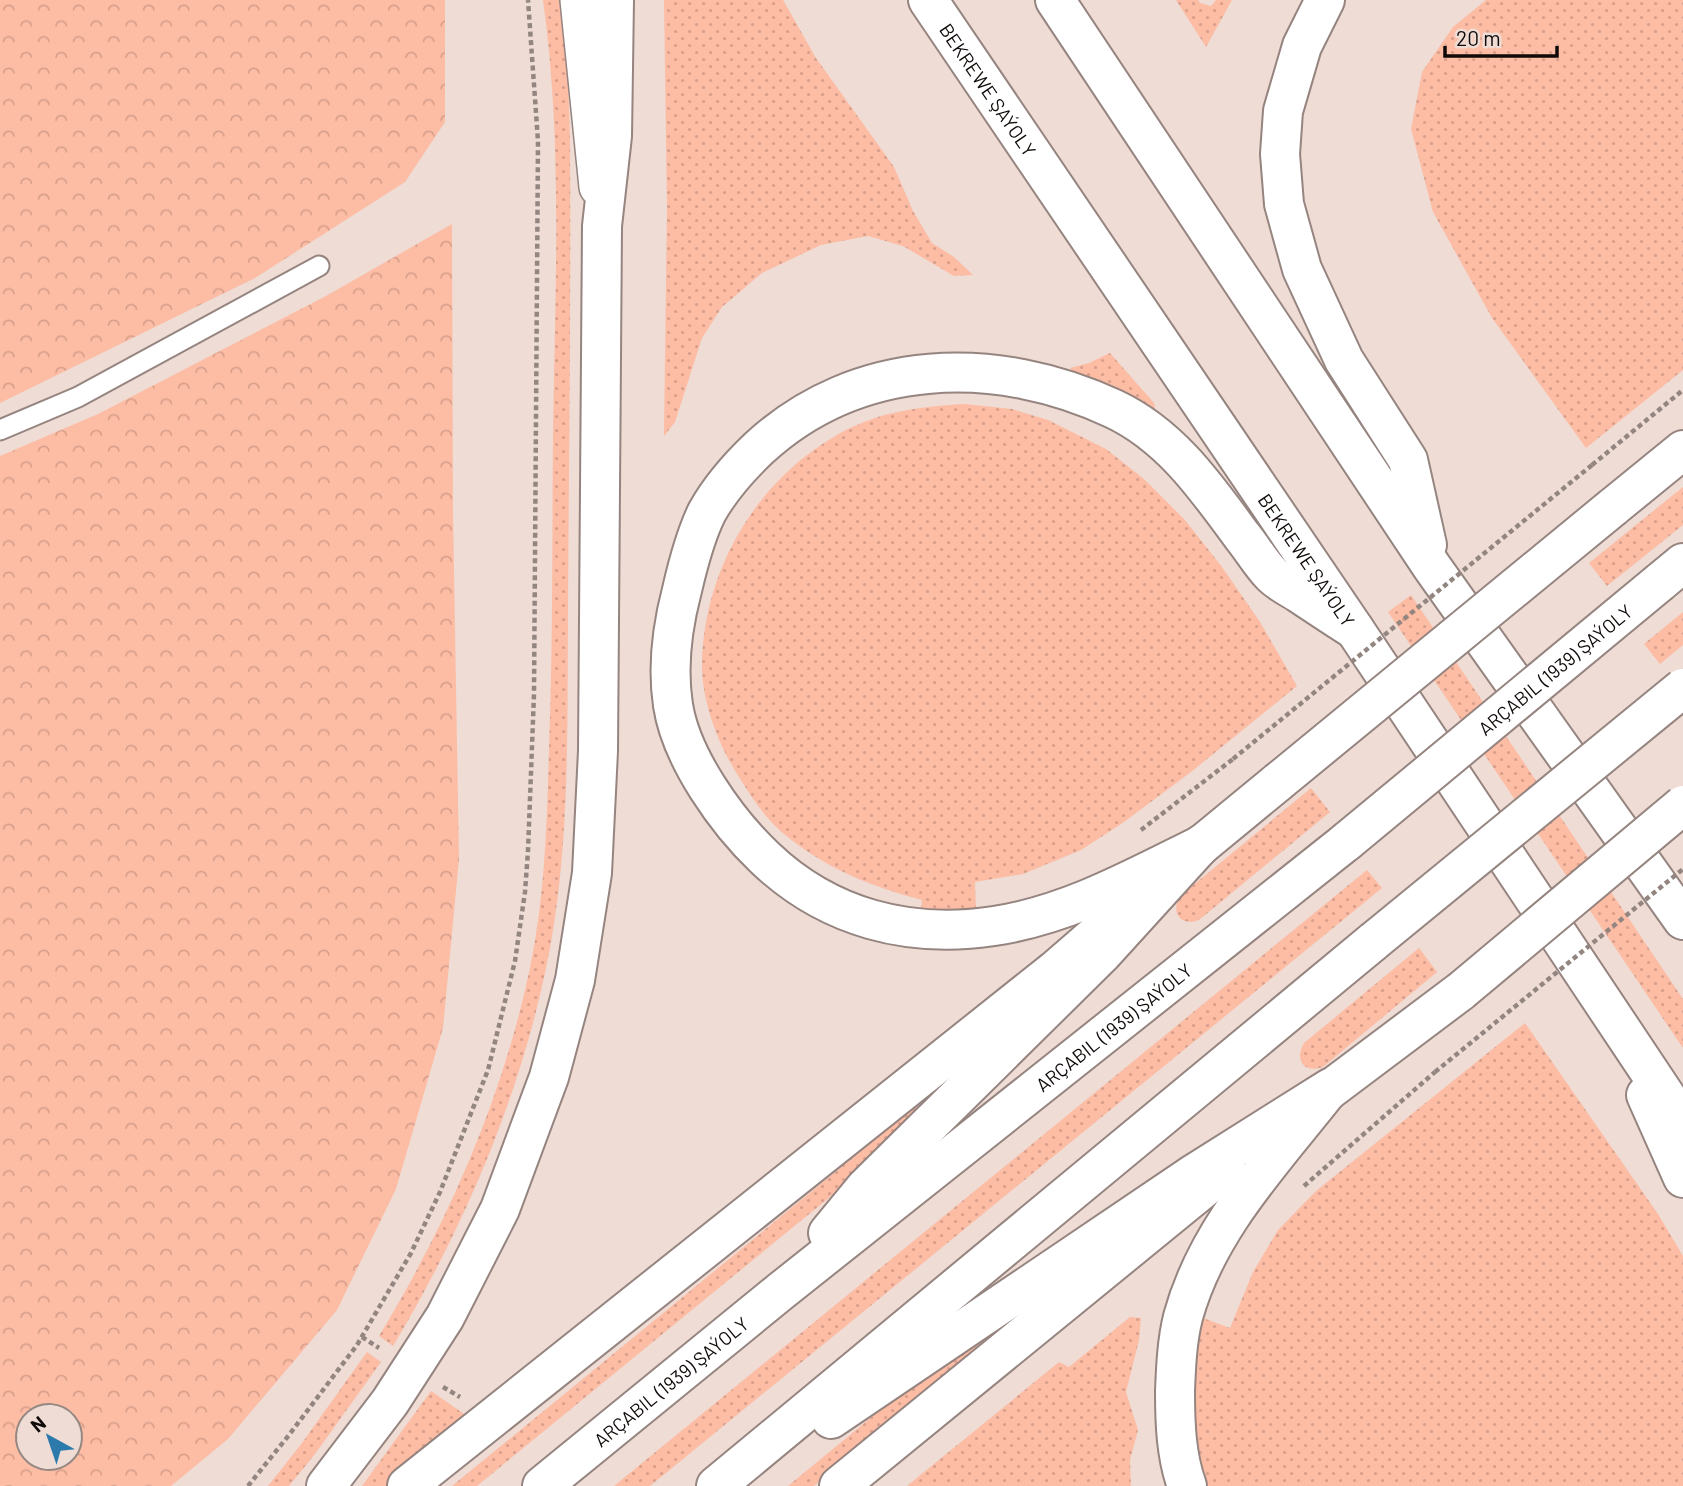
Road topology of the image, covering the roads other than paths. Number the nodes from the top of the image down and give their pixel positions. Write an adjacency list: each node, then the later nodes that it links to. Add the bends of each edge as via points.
1 (579, 0): 6 (street)
2 (614, 0): 6 (main road, via 612,136)
3 (928, 0): 12 (main road, BEKREWE ŞAÝOLY)
4 (1055, 0): 10 (main road)
5 (1325, 0): 10 (main road, via 1302,46 1283,111 1284,204 1302,269 1344,360 1408,460)
6 (602, 226): 22 (main road, via 598,751 592,873 575,980 549,1077 500,1209 445,1317 390,1402)
7 (319, 266): 8 (lane, via 78,397)
8 (0, 430)
9 (1683, 450): 15 (main road, bridge)
10 (1432, 567): 16 (main road)
11 (1672, 573): 21 (main road, ARÇABIL (1939) ŞAÝOLY, bridge, via 1346,842)
12 (1355, 630): 15 (main road, via 1272,576 1188,465 1155,434 1116,410 1059,388 1009,376 963,372 918,373 859,387 812,408 736,470 707,513 689,558 670,658 673,708 689,753 714,799 751,845 786,878 821,900 885,925 943,931 995,926 1063,910); 17 (main road, BEKREWE ŞAÝOLY)
13 (1683, 688): 25 (main road, bridge)
14 (1683, 804): 18 (main road, bridge, via 1461,991)
15 (1202, 844): 21 (main road, via 1102,954 865,1188); 23 (main road, via 1044,978)
16 (1683, 920)
17 (1606, 1007): 19 (main road, BEKREWE ŞAÝOLY); 20 (main road)
18 (1330, 1088): 26 (main road, via 1195,1173); 27 (main road); 28 (main road, via 1234,1209 1202,1264 1183,1317 1176,1358 1175,1424)
19 (1683, 1122)
20 (1683, 1178)
21 (781, 1291): 24 (main road, ARÇABIL (1939) ŞAÝOLY)
22 (326, 1486)
23 (408, 1486)
24 (542, 1486)
25 (716, 1486)
26 (730, 1486)
27 (839, 1486)
28 (1187, 1486)

